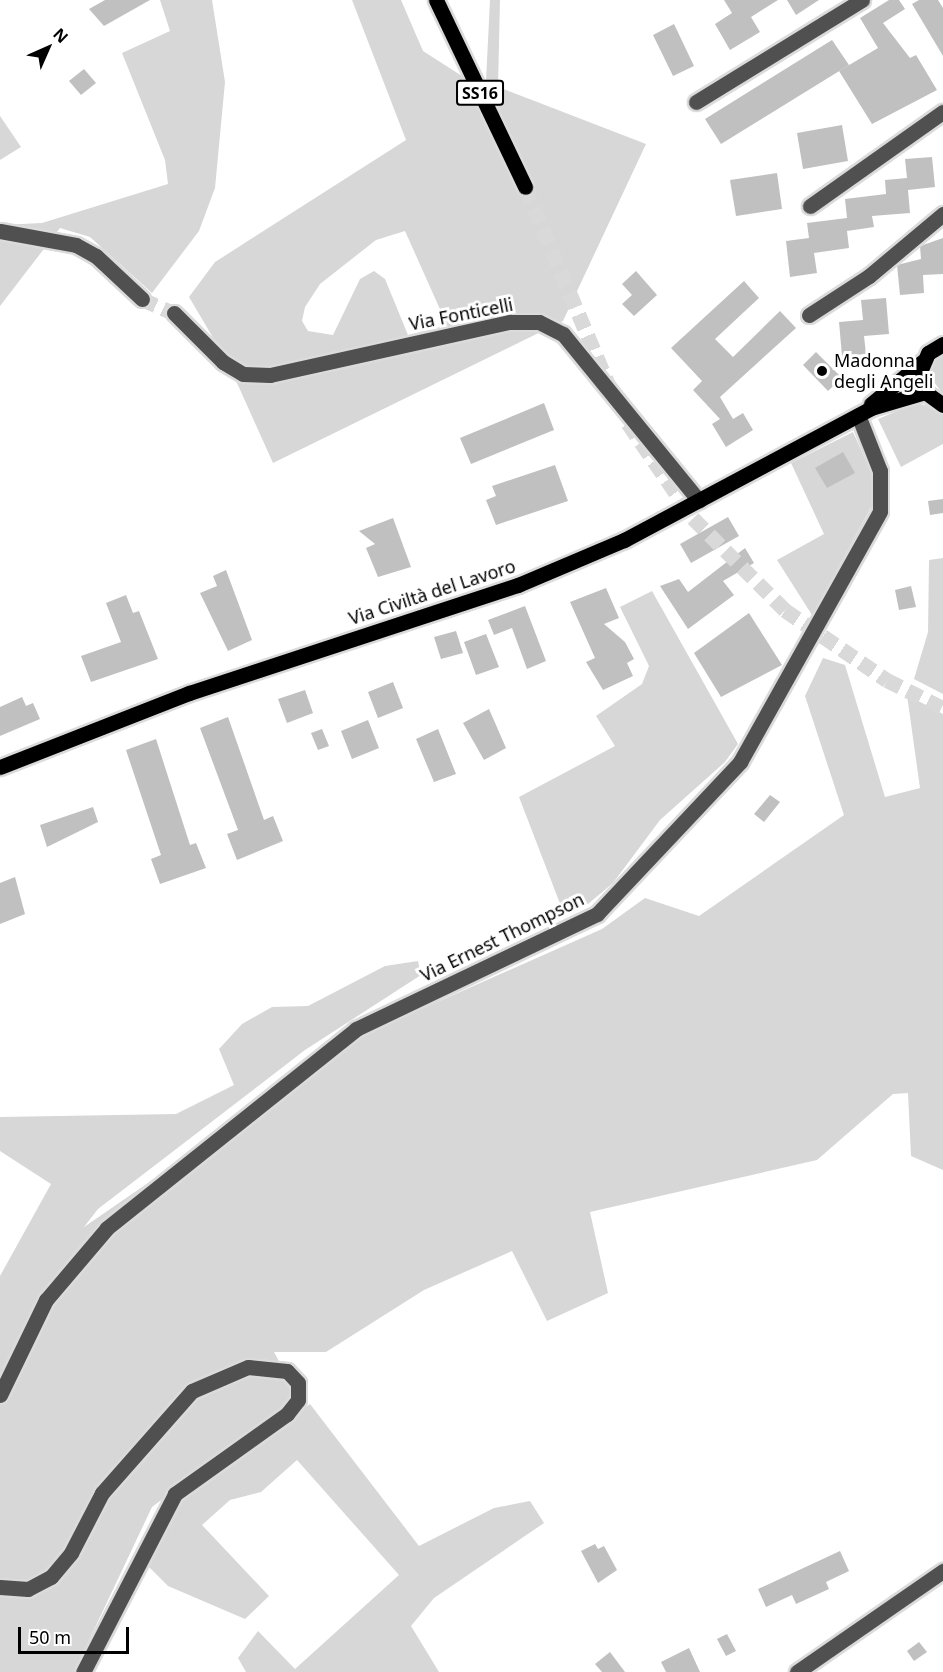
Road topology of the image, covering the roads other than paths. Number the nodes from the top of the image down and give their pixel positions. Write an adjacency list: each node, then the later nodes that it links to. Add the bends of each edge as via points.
1 (436, 0): 5 (main road, SS16)
2 (862, 0): 3 (street)
3 (696, 102)
4 (943, 112): 6 (street)
5 (525, 187)
6 (810, 206)
7 (943, 214): 11 (street, via 869,276)
8 (0, 231): 9 (street, via 76,245 96,256)
9 (142, 299)
10 (174, 313): 17 (street, Via Fonticelli, via 223,362 243,374 270,375 510,322 539,322 563,334)
11 (809, 315)
12 (943, 344): 13 (main road, Via Civiltà del Lavoro)
13 (922, 362): 14 (main road); 16 (main road, Via Civiltà del Lavoro)
14 (925, 392): 15 (main road); 16 (main road, Via Civiltà del Lavoro)
15 (943, 405)
16 (858, 415): 17 (main road, Via Civiltà del Lavoro); 19 (street, Via Ernest Thompson, via 880,471 880,510 740,762 597,914 356,1029 107,1228 46,1300)
17 (699, 501): 18 (main road, Via Civiltà del Lavoro, via 518,585 189,693)
18 (0, 767)
19 (0, 1395)
20 (943, 1571): 23 (street)
21 (0, 1587): 22 (street, via 28,1588 56,1572 102,1493 192,1391 248,1367 287,1371 298,1383 298,1400 287,1414 175,1494)
22 (83, 1672)
23 (797, 1672)

